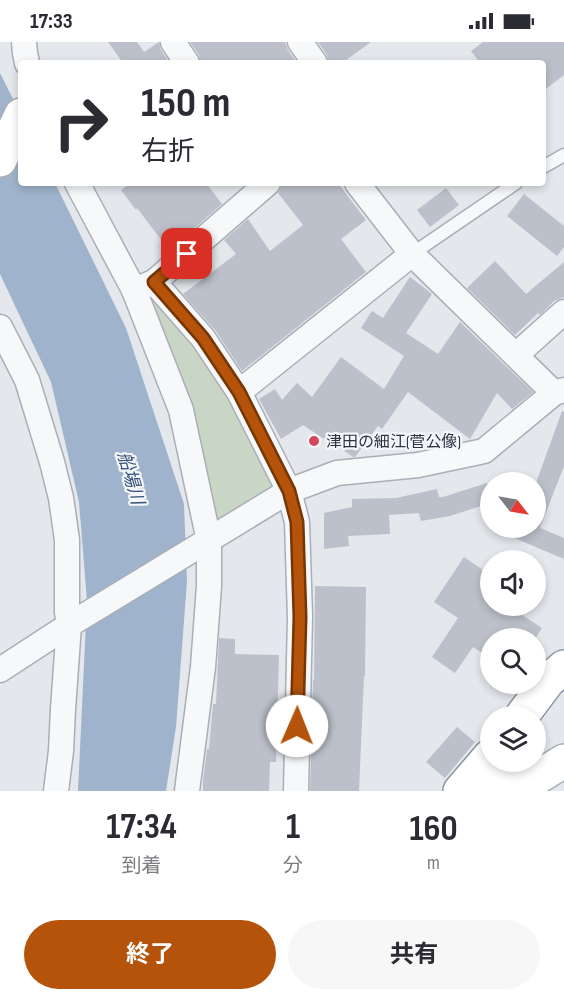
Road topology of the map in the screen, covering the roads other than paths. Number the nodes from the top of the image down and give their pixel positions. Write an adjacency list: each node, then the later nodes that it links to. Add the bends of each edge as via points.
1 (24, 42): 4 (street)
2 (172, 42): 5 (street)
3 (300, 42): 6 (street)
4 (26, 60)
5 (185, 60)
6 (313, 60)
7 (18, 121): 9 (main road)
8 (564, 155): 10 (lane)
9 (0, 160)
10 (546, 164)
11 (79, 186): 16 (street)
12 (264, 186): 16 (street)
13 (359, 186): 15 (street)
14 (512, 186): 15 (lane)
15 (412, 254): 19 (street); 20 (street)
16 (144, 286): 20 (street, via 203,338); 23 (street, via 181,410)
17 (564, 312): 19 (street)
18 (0, 327): 24 (street, via 27,380 61,498 67,540)
19 (516, 356): 21 (street)
20 (239, 392): 22 (street)
21 (559, 392): 22 (street, via 484,452 418,465 337,473)
22 (289, 491): 23 (street); 37 (street, via 297,522 300,617)
23 (208, 541): 24 (street); 36 (street, via 209,586)
24 (69, 625): 26 (street); 35 (street)
25 (564, 667): 28 (main road)
26 (0, 670)
27 (564, 681): 29 (main road)
28 (529, 706)
29 (546, 715)
30 (564, 749): 31 (main road)
31 (546, 757)
32 (564, 761): 33 (main road)
33 (546, 765)
34 (510, 772): 38 (main road)
35 (56, 791)
36 (187, 791)
37 (296, 791)
38 (461, 791)

